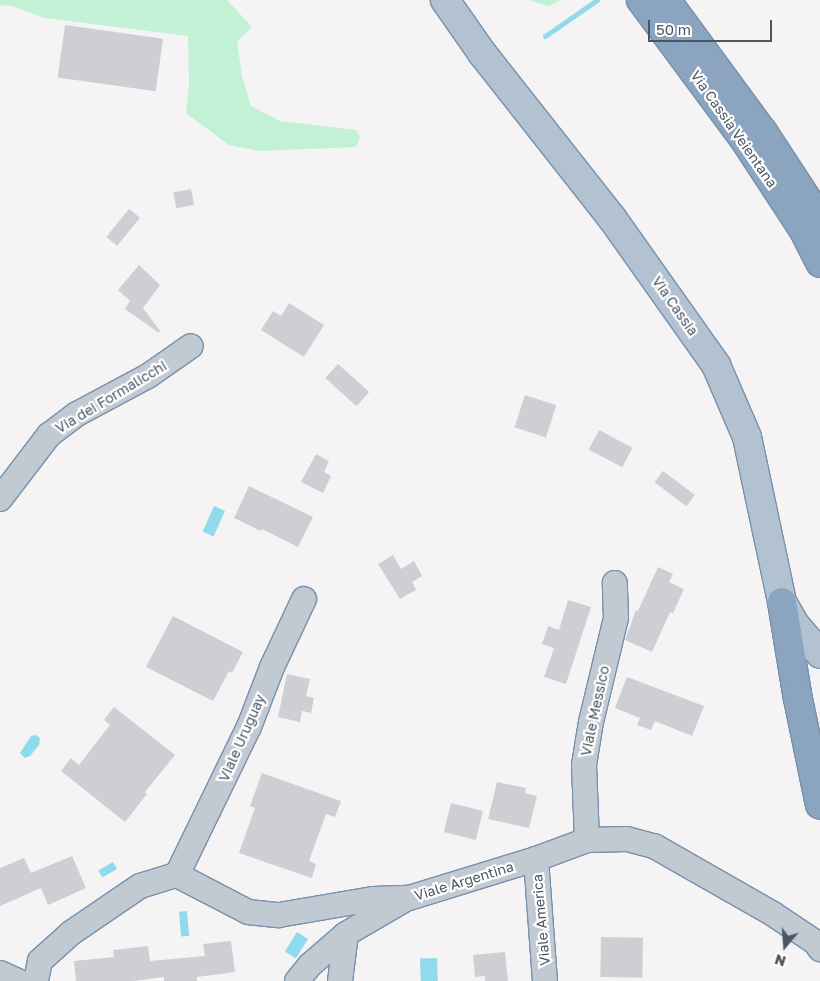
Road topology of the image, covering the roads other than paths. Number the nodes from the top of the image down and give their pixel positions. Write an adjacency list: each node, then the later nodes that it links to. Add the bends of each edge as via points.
1 (445, 0): 10 (main road, Via Cassia, via 482,53 612,218 716,365 747,437)
2 (640, 0): 5 (highway, Via Cassia Veientana, via 746,142 803,229)
3 (666, 0): 4 (highway, Via Cassia Veientana, via 763,132)
4 (820, 219)
5 (820, 263)
6 (191, 346): 7 (street, Via dei Formalicchi, via 148,376 77,414 49,435)
7 (0, 500)
8 (615, 582): 13 (street, Viale Messico, via 616,618 584,765)
9 (304, 599): 15 (street, Viale Uruguay, via 272,667 249,727)
10 (782, 602): 11 (main road, Via Cassia, via 796,626); 12 (highway)
11 (820, 654)
12 (820, 805)
13 (587, 840): 14 (street, Viale Argentina); 18 (street, Viale Argentina, via 627,839 654,846 773,914 815,942)
14 (536, 859): 16 (street, Viale Argentina); 24 (street, Viale America)
15 (176, 875): 16 (street, Viale Argentina, via 248,912 279,915 374,899); 21 (street, via 140,886 71,933 40,961)
16 (409, 898): 17 (street)
17 (346, 934): 22 (street, via 310,965); 23 (street)
18 (820, 949)
19 (0, 973): 20 (street)
20 (18, 981)
21 (36, 981)
22 (297, 981)
23 (340, 981)
24 (545, 981)

